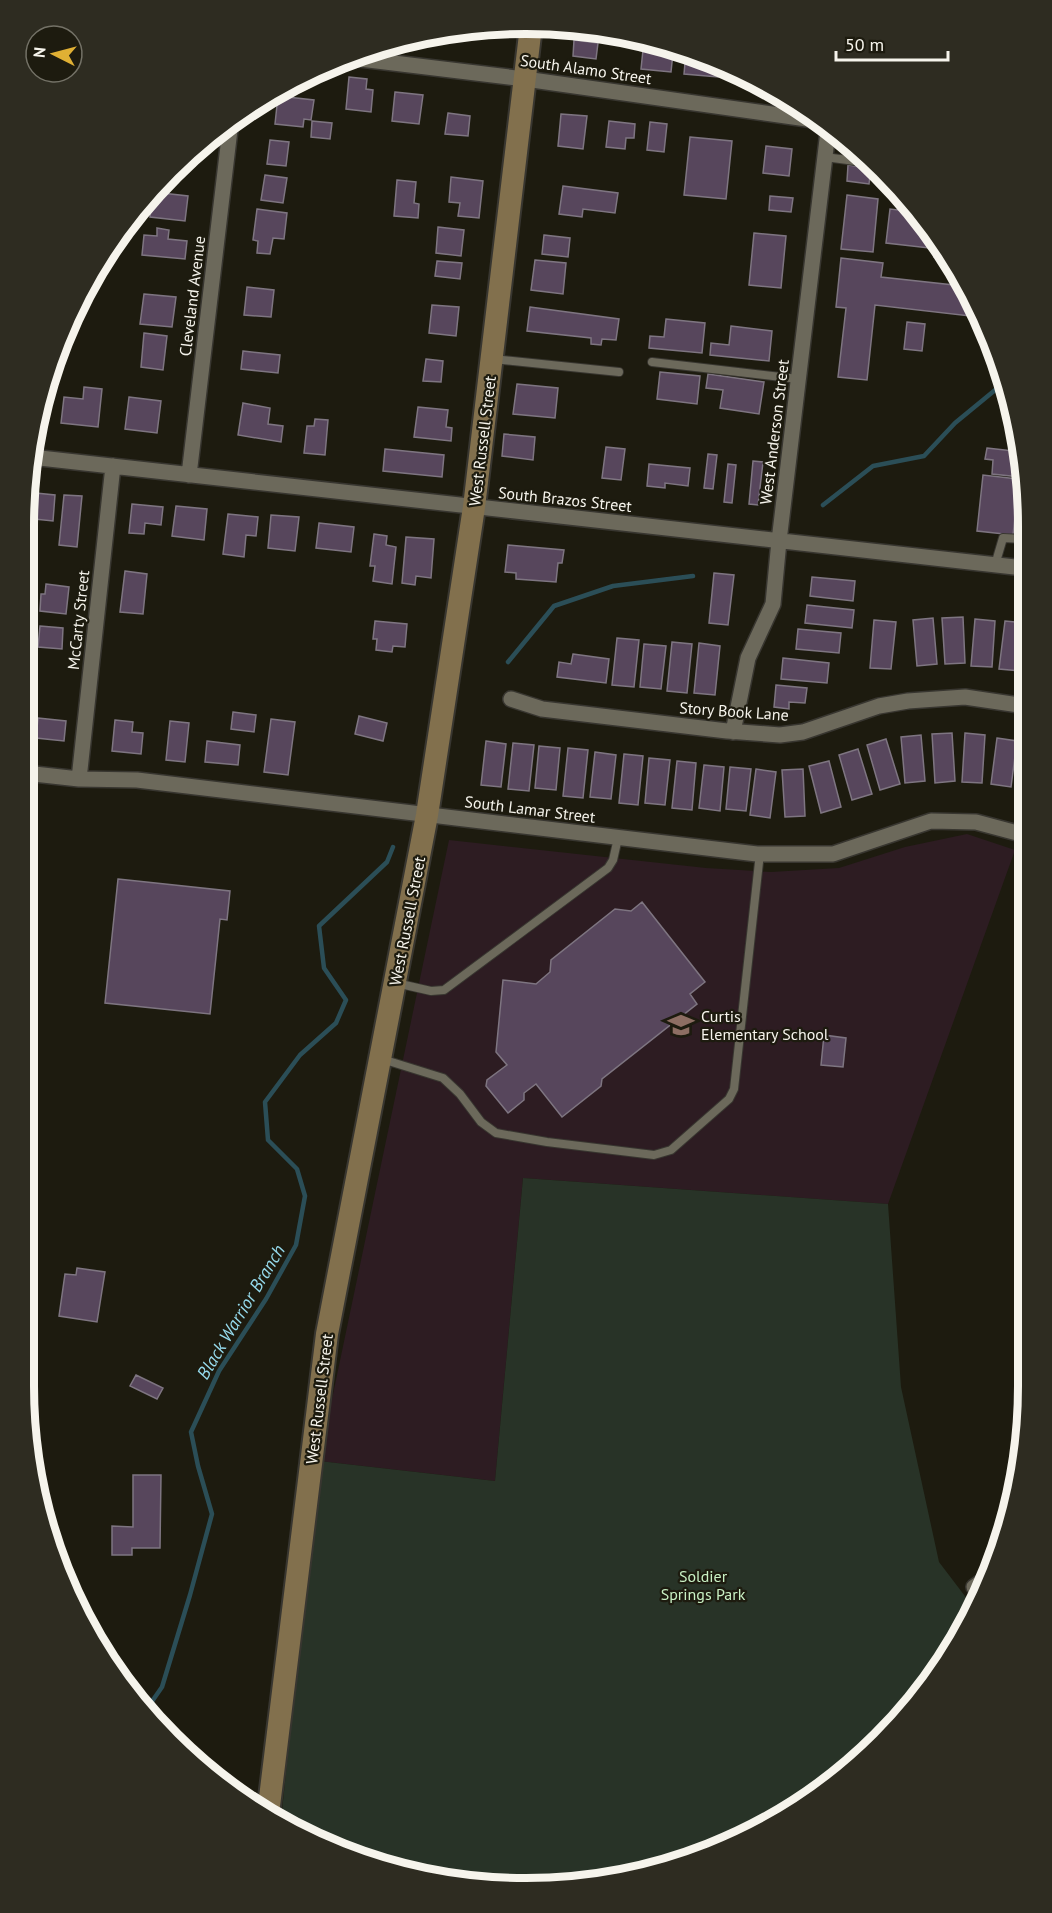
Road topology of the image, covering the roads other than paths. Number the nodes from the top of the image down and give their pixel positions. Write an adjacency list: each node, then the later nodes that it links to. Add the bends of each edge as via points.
1 (530, 34): 3 (street, West Russell Street)
2 (370, 60): 3 (street, South Alamo Street)
3 (525, 79): 4 (street, South Alamo Street); 9 (street, West Russell Street)
4 (800, 118)
5 (229, 134): 15 (street, Cleveland Avenue)
6 (827, 138): 7 (street, West Anderson Street)
7 (825, 157): 8 (lane); 12 (street, West Anderson Street)
8 (856, 161)
9 (491, 358): 11 (lane); 16 (street, West Russell Street)
10 (652, 362): 12 (lane)
11 (620, 372)
12 (798, 378): 18 (street, West Anderson Street)
13 (40, 458): 14 (street, South Brazos Street)
14 (113, 466): 15 (street, South Brazos Street); 25 (street, McCarty Street)
15 (189, 475): 16 (street, South Brazos Street)
16 (474, 507): 18 (street, South Brazos Street); 26 (street, West Russell Street)
17 (1018, 539): 19 (lane, via 1003,538)
18 (778, 541): 19 (street, South Brazos Street); 23 (street, West Anderson Street, via 773,604 748,658)
19 (996, 565): 20 (street, South Brazos Street)
20 (1018, 567)
21 (511, 699): 23 (street, Story Book Lane, via 542,709)
22 (1018, 705): 23 (street, Story Book Lane, via 964,697 908,701 879,706 803,732)
23 (733, 732)
24 (34, 774): 25 (street, South Lamar Street)
25 (78, 779): 26 (street, South Lamar Street, via 137,780)
26 (427, 815): 28 (street, South Lamar Street); 30 (street, West Russell Street)
27 (1018, 833): 29 (street, South Lamar Street, via 976,822 931,821 833,854)
28 (618, 838): 29 (street, South Lamar Street); 30 (lane, via 608,868 444,990)
29 (760, 854): 31 (lane, via 734,1089 671,1150 654,1155 496,1133 481,1122 443,1078)
30 (395, 983): 31 (street, West Russell Street)
31 (380, 1059): 32 (street, West Russell Street, via 327,1334)
32 (269, 1806)

